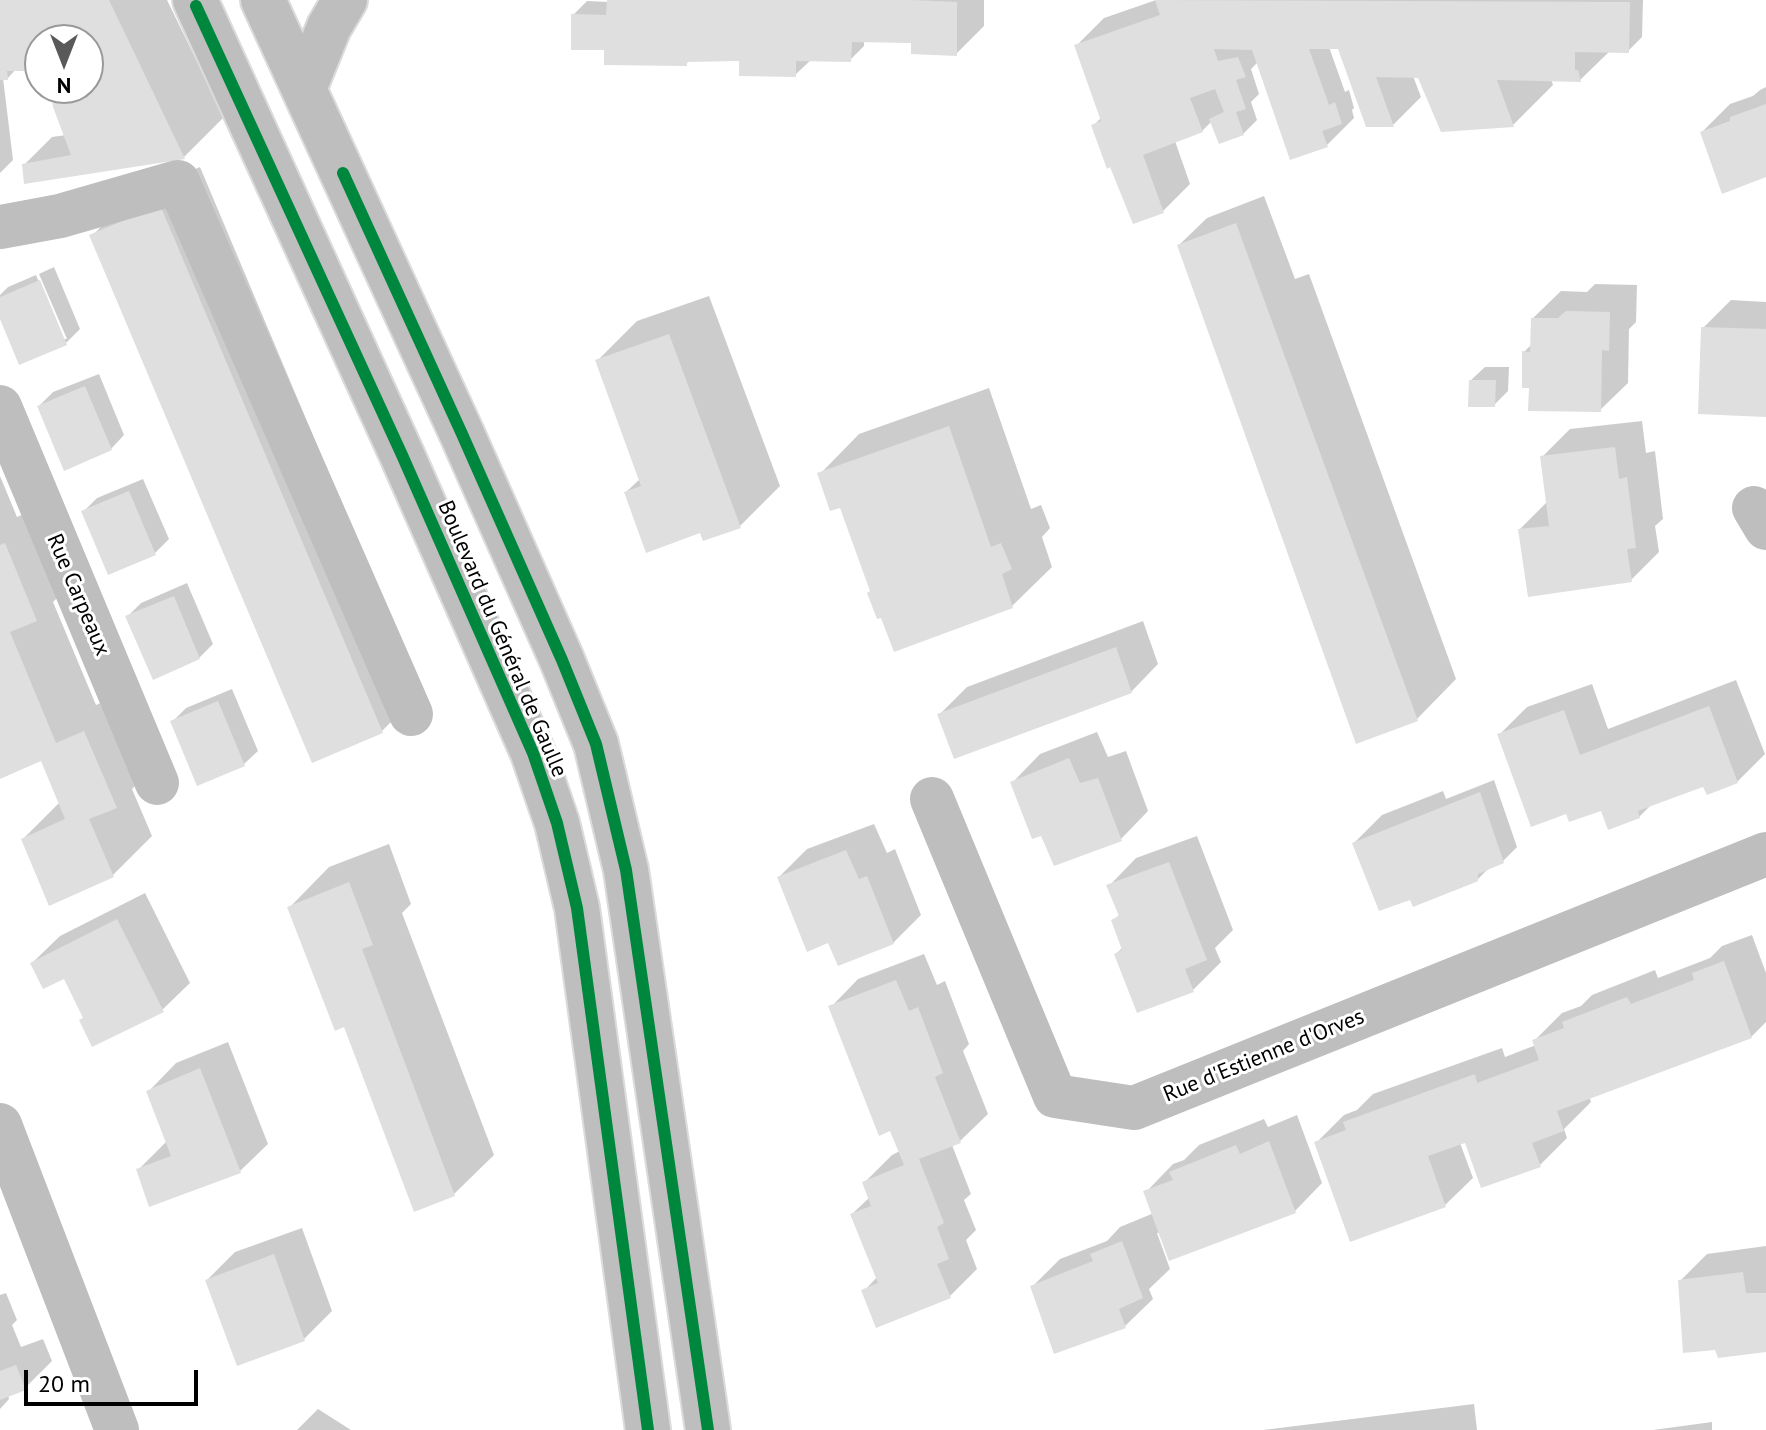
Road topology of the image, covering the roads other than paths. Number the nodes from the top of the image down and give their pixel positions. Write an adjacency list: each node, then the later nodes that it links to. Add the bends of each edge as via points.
1 (195, 0): 13 (main road, Boulevard du Général de Gaulle, via 402,455 533,753 557,823 577,908)
2 (263, 0): 4 (main road, Boulevard du Général de Gaulle)
3 (345, 0): 4 (main road)
4 (304, 89): 14 (main road, Boulevard du Général de Gaulle, via 596,744 626,870)
5 (0, 227): 7 (main road, via 60,216 178,182)
6 (0, 407): 8 (main road, Rue Carpeaux)
7 (411, 714)
8 (157, 783)
9 (932, 799): 10 (main road, Rue d'Estienne d'Orves, via 1055,1096 1134,1108)
10 (1766, 854)
11 (0, 1125): 12 (main road)
12 (117, 1430)
13 (648, 1430)
14 (708, 1430)

